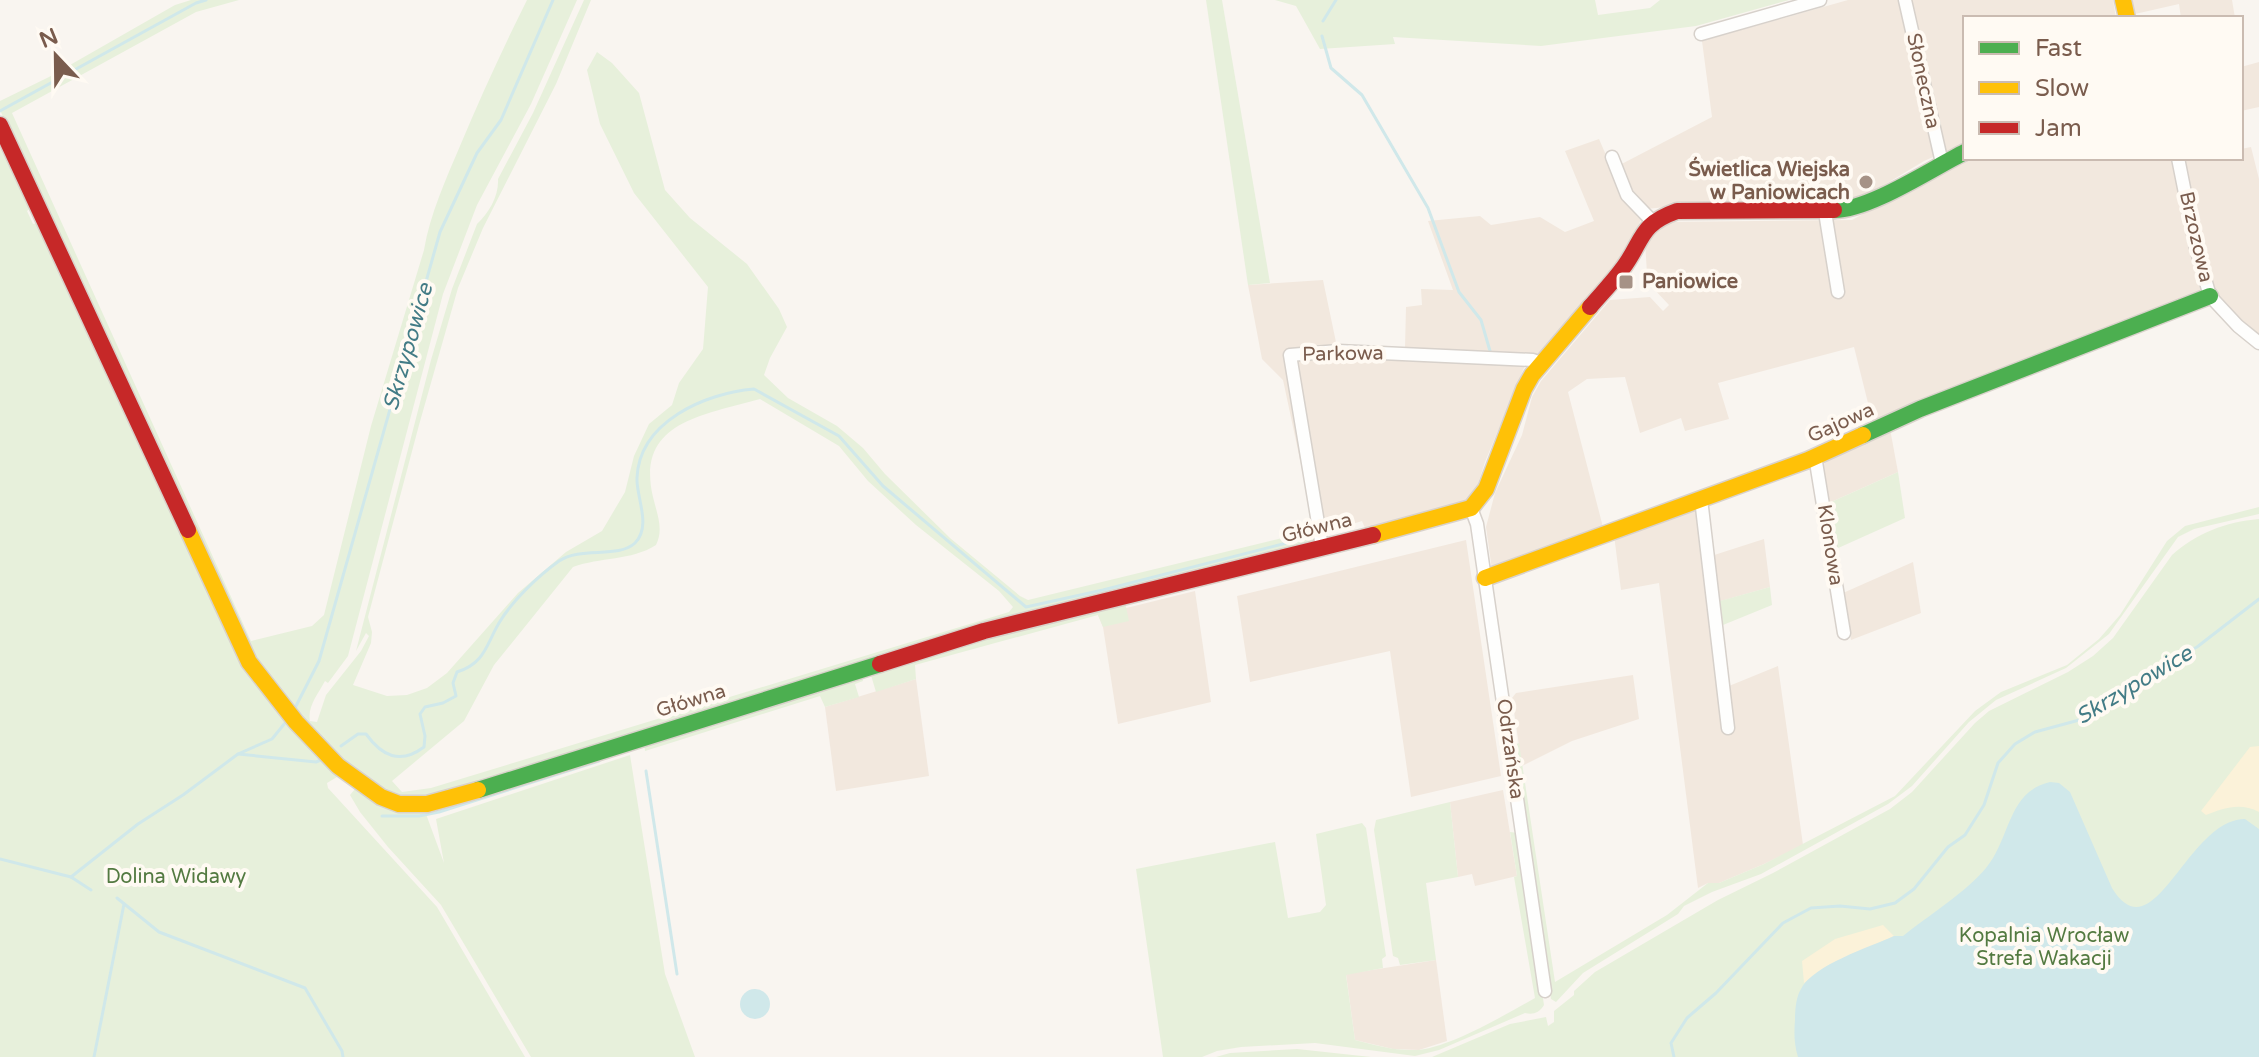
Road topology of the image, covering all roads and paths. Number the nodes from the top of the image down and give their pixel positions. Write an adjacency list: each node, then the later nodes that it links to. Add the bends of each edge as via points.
1 (1820, 0): 3 (street)
2 (1905, 0): 8 (street, Słoneczna)
3 (1701, 34)
4 (0, 125): 18 (street, Główna, via 233,633 260,679 291,716 359,784 384,800 440,802 984,631)
5 (1963, 153): 8 (street)
6 (1612, 157): 10 (street, via 1627,195)
7 (2178, 160): 12 (street, Brzozowa)
8 (1942, 163): 9 (street, via 1855,208)
9 (1825, 212): 10 (street, via 1677,211); 11 (street)
10 (1653, 222): 14 (street, via 1619,274)
11 (1838, 292)
12 (2210, 296): 13 (street, Brzozowa); 15 (street, Gajowa, via 1920,409)
13 (2259, 343)
14 (1541, 363): 17 (street, via 1524,389 1486,489); 18 (street, Parkowa, via 1338,351 1290,355)
15 (1815, 456): 16 (street, Gajowa); 20 (street, Klonowa)
16 (1701, 499): 19 (street, Gajowa); 21 (street)
17 (1471, 508): 18 (street, Główna); 19 (street, Odrzańska)
18 (1322, 547)
19 (1485, 578): 22 (street, Odrzańska)
20 (1844, 633)
21 (1728, 728)
22 (1545, 991)

